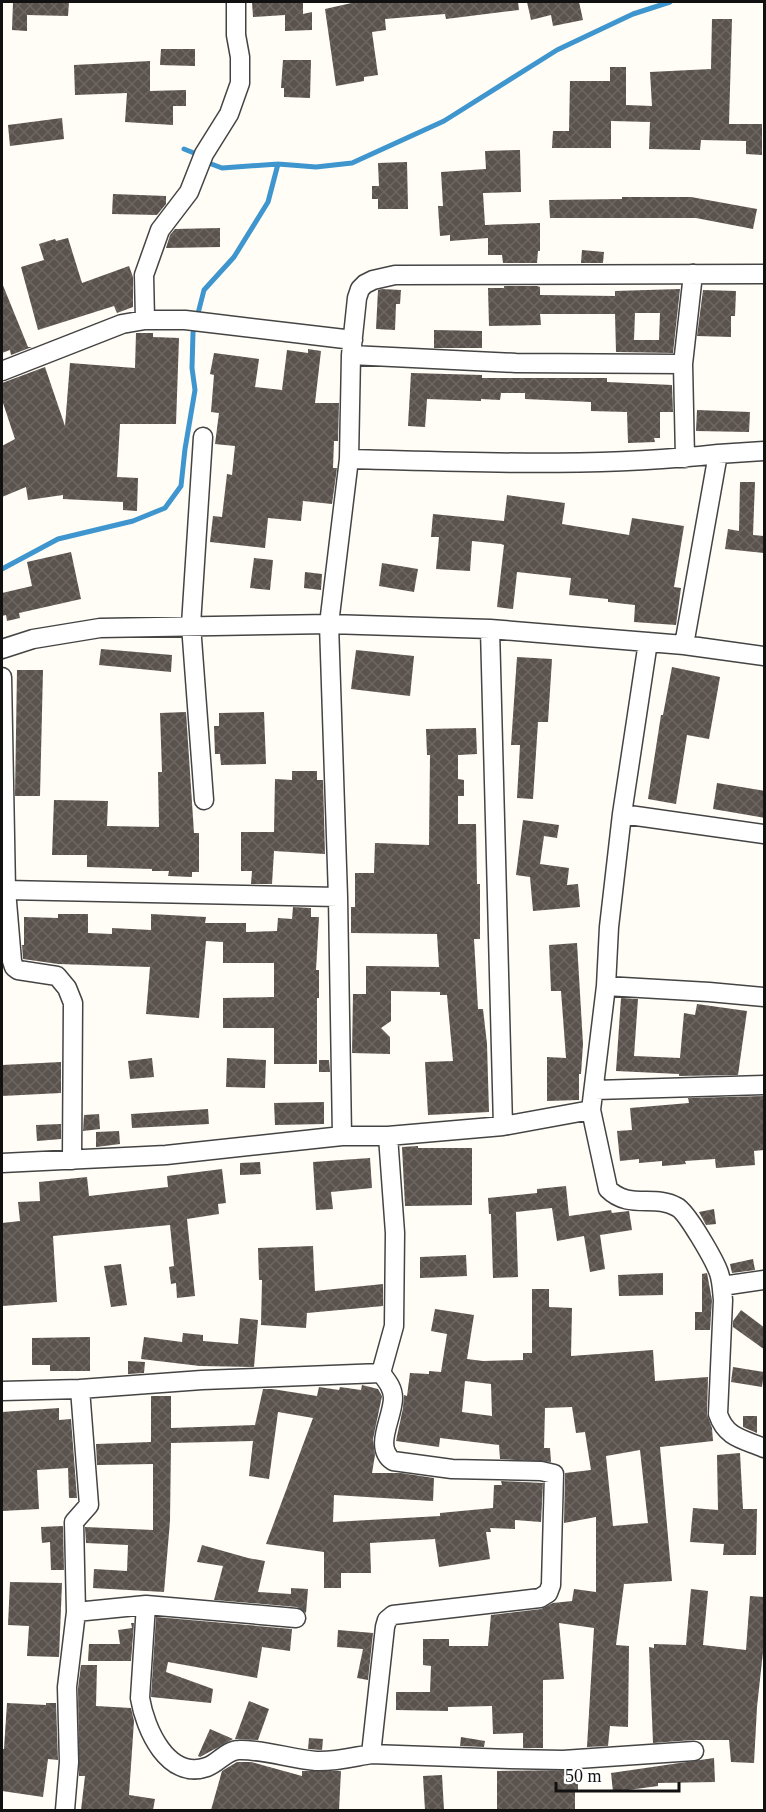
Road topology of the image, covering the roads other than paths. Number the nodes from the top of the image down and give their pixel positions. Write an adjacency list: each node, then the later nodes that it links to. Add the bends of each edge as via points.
1 (236, 2): 4 (street, via 240,82 229,114 201,159 189,192 160,230 144,275)
2 (693, 274): 3 (street); 5 (street, via 395,275 373,280 360,289); 6 (street)
3 (765, 274)
4 (145, 320): 5 (street, via 196,321); 7 (street, via 122,324)
5 (352, 348): 6 (street, via 516,363); 12 (street)
6 (683, 364): 11 (street)
7 (2, 371)
8 (202, 437): 14 (street)
9 (765, 451): 10 (street)
10 (718, 454): 11 (street); 17 (street)
11 (685, 458): 12 (street, via 550,464)
12 (349, 459): 13 (street)
13 (328, 624): 14 (street); 15 (street); 25 (street)
14 (191, 625): 18 (street, via 100,628 33,639); 21 (street)
15 (490, 629): 16 (street); 31 (street)
16 (648, 642): 17 (street); 22 (street)
17 (684, 645): 19 (street)
18 (2, 649)
19 (765, 656)
20 (2, 677): 24 (street)
21 (204, 800)
22 (622, 814): 23 (street); 26 (street)
23 (765, 834)
24 (6, 890): 25 (street); 34 (street, via 14,967 57,976 73,1002)
25 (338, 897): 32 (street)
26 (606, 986): 27 (street); 29 (street)
27 (765, 997)
28 (765, 1085): 29 (street)
29 (595, 1090): 30 (street)
30 (591, 1110): 31 (street); 37 (street, via 608,1189 616,1197 678,1207 718,1270)
31 (503, 1126): 33 (street)
32 (342, 1136): 33 (street); 34 (street, via 166,1155)
33 (388, 1136): 38 (street, via 395,1233 393,1326)
34 (72, 1160): 35 (street)
35 (2, 1163)
36 (765, 1280): 37 (street)
37 (722, 1286): 41 (street, via 718,1413 730,1434)
38 (381, 1373): 39 (street); 46 (street, via 391,1386 393,1399 384,1441 387,1457 393,1461 452,1469 541,1471 554,1474 555,1482 548,1593 540,1598 402,1612 387,1620)
39 (80, 1389): 40 (street); 43 (street, via 89,1504 74,1522)
40 (2, 1391)
41 (765, 1448)
42 (146, 1605): 43 (street); 44 (street); 46 (street, via 142,1709 159,1746 183,1769 209,1766 237,1749 318,1761)
43 (76, 1612): 47 (street, via 67,1687)
44 (296, 1618)
45 (694, 1751): 46 (street, via 563,1760)
46 (371, 1754)
47 (65, 1810)

